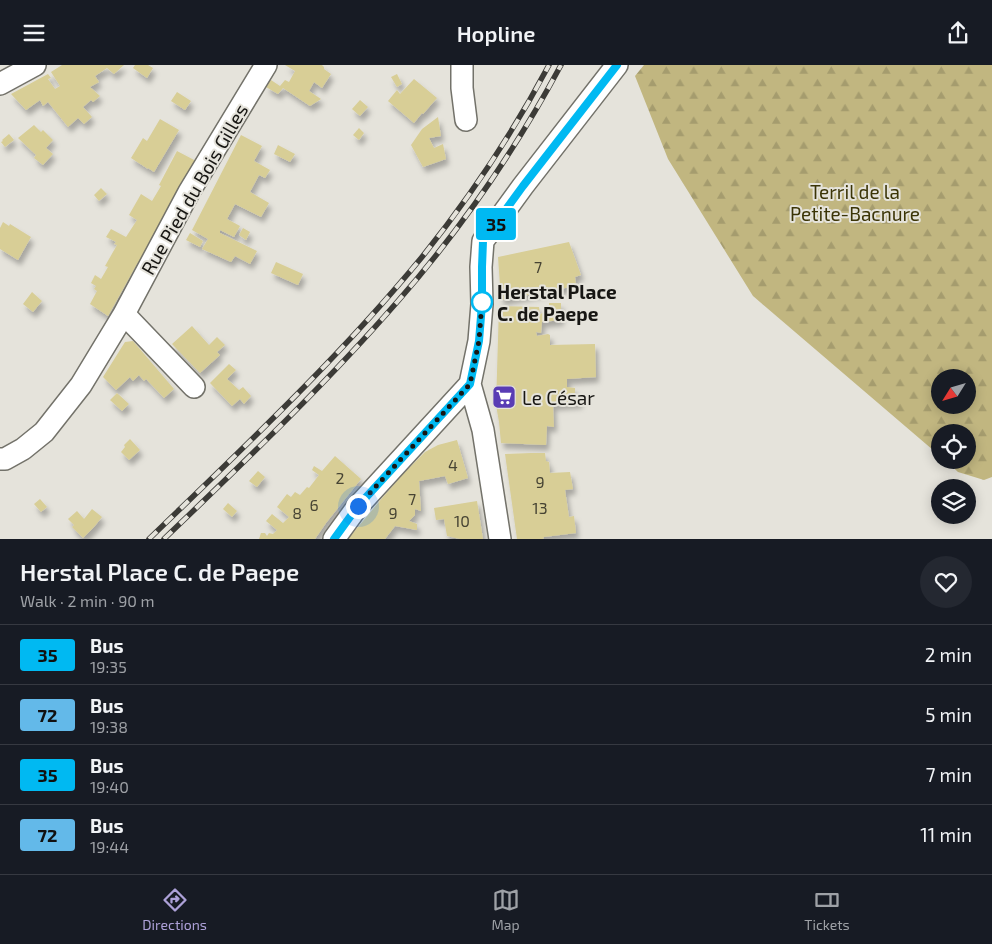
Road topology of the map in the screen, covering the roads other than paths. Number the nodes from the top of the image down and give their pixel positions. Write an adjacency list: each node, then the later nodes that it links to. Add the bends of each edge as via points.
1 (35, 65): 5 (street)
2 (266, 65): 7 (street, Rue Pied du Bois Gilles, via 190,192)
3 (462, 65): 6 (street)
4 (617, 65): 8 (street, via 483,241 479,341)
5 (0, 84)
6 (466, 120)
7 (124, 314): 9 (street); 12 (street, Rue Pied du Bois Gilles, via 81,385 44,432 23,449)
8 (470, 384): 10 (street); 11 (street)
9 (194, 387)
10 (443, 415): 11 (street, via 470,411); 13 (street, via 358,506)
11 (480, 417): 14 (street)
12 (0, 459)
13 (334, 539)
14 (500, 539)

